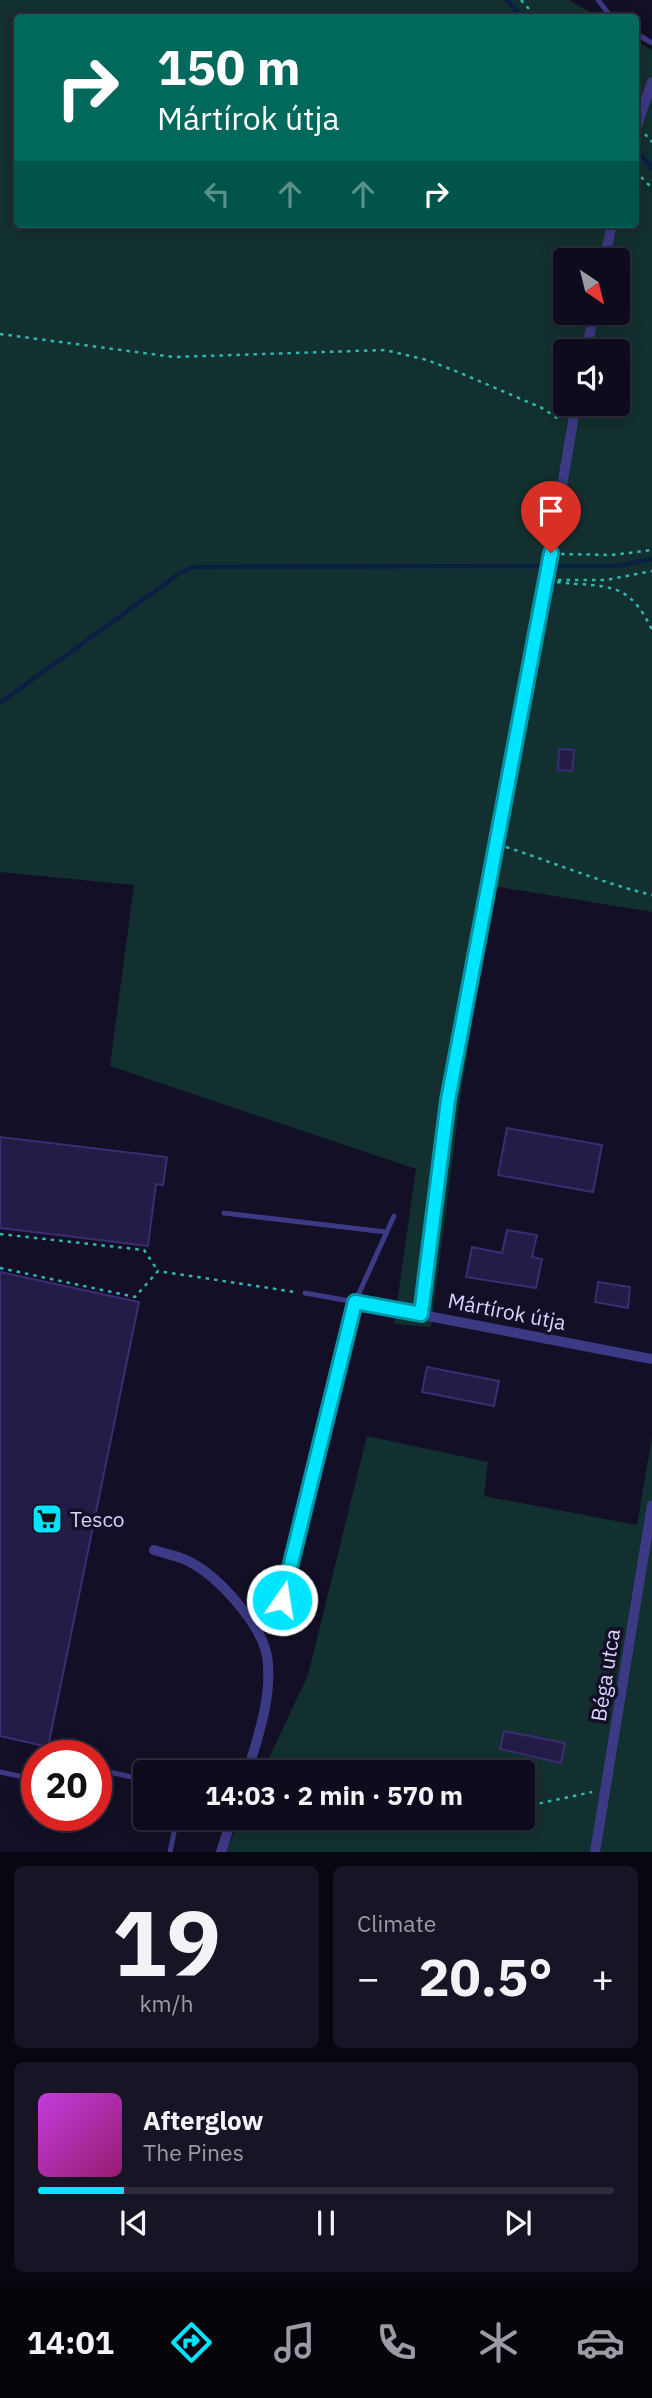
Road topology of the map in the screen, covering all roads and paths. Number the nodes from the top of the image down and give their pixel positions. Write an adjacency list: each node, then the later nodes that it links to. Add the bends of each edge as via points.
1 (521, 0): 2 (path)
2 (533, 14)
3 (652, 82): 4 (street)
4 (639, 119)
5 (639, 175): 6 (path)
6 (652, 188)
7 (611, 228): 8 (street)
8 (607, 248)
9 (0, 334): 11 (path, via 174,357 385,350 458,372 542,408)
10 (574, 416): 11 (street)
11 (572, 428): 13 (street)
12 (652, 550): 13 (path, via 612,555)
13 (551, 553): 15 (street)
14 (652, 571): 15 (path, via 606,580)
15 (547, 580): 16 (path, via 620,589 641,606); 17 (street)
16 (652, 630)
17 (496, 844): 18 (path, via 604,884); 27 (street, via 448,1100)
18 (652, 895)
19 (224, 1213): 21 (lane)
20 (394, 1216): 21 (lane)
21 (386, 1233): 26 (lane)
22 (0, 1234): 24 (path, via 144,1250)
23 (0, 1268): 24 (path, via 135,1297)
24 (158, 1271): 25 (path)
25 (305, 1293): 26 (lane)
26 (355, 1302): 27 (street, Mártírok útja); 31 (lane, via 282,1600)
27 (421, 1314): 28 (street, Mártírok útja)
28 (652, 1359)
29 (652, 1505): 37 (street, Béga utca)
30 (154, 1550): 31 (street, via 190,1562)
31 (252, 1621): 32 (street, via 267,1656 267,1693)
32 (251, 1760)
33 (0, 1772): 35 (lane)
34 (112, 1773): 36 (lane)
35 (21, 1776)
36 (133, 1777)
37 (605, 1794): 38 (path, via 581,1792); 43 (street, Béga utca)
38 (535, 1804)
39 (175, 1830): 41 (lane)
40 (228, 1830): 42 (street)
41 (170, 1852)
42 (220, 1852)
43 (595, 1852)

